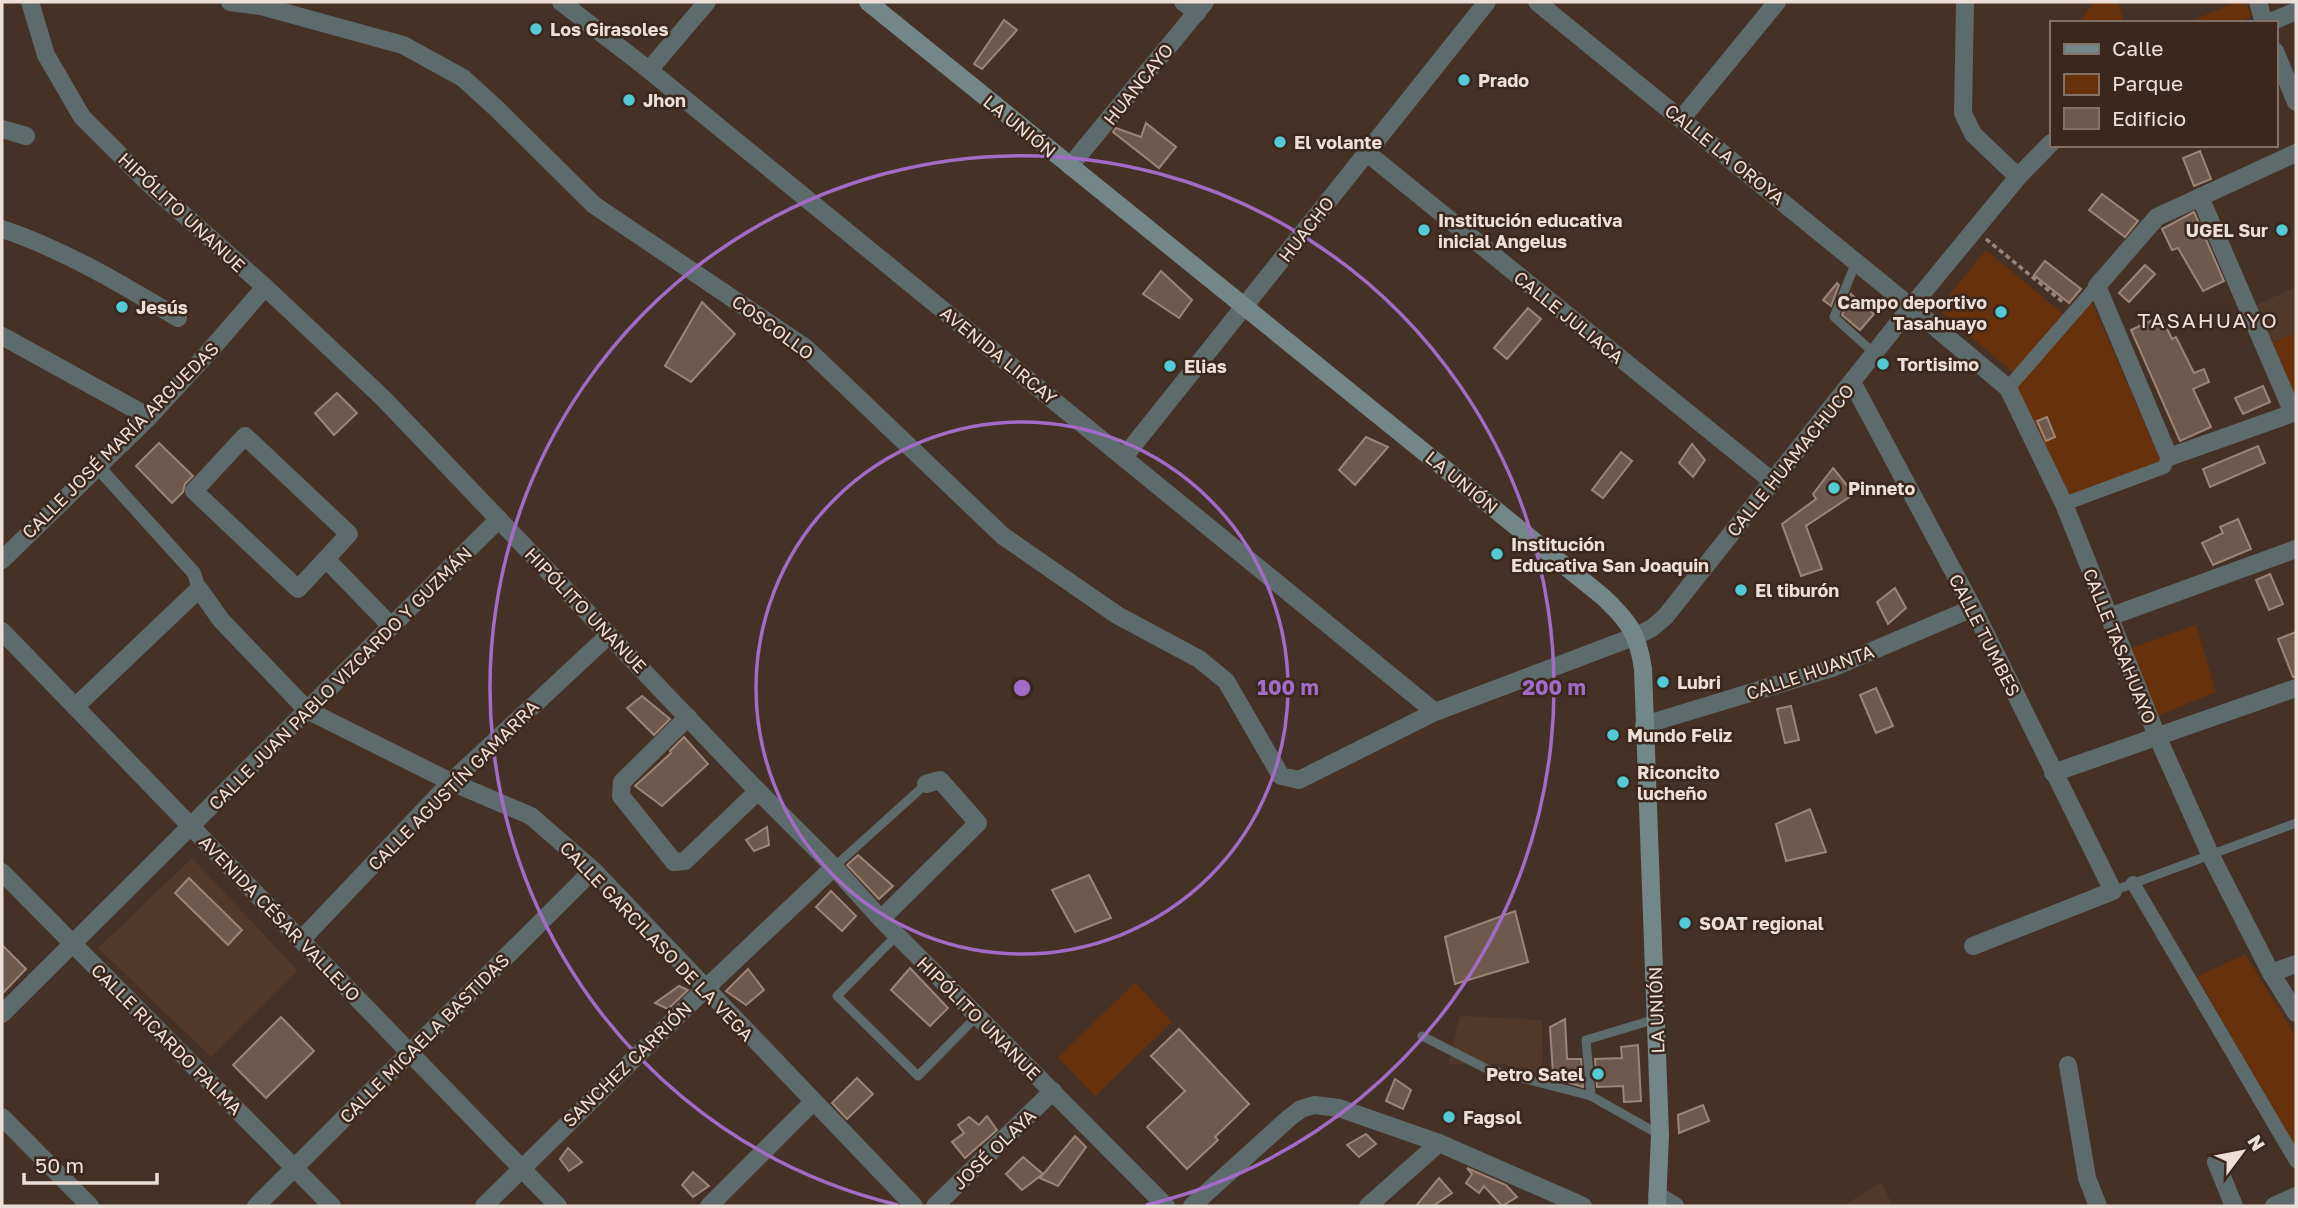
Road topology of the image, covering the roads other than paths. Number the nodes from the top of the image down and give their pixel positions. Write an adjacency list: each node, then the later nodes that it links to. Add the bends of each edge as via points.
1 (30, 2): 30 (street, HIPÓLITO UNANUE, via 46,55 82,117)
2 (230, 2): 64 (street, COSCOLLO, via 261,6 403,45 463,78 594,205 806,348 1003,536 1117,615 1199,659 1226,681)
3 (561, 2): 16 (street, AVENIDA LIRCAY)
4 (707, 2): 16 (street)
5 (868, 2): 24 (main road, LA UNIÓN)
6 (1488, 2): 22 (street, HUACHO)
7 (1538, 2): 18 (street, CALLE LA OROYA)
8 (1777, 2): 18 (street)
9 (1965, 2): 25 (street, via 1963,113 1973,134)
10 (2258, 2): 13 (street)
11 (1195, 6): 24 (street, HUANCAYO)
12 (2296, 11): 14 (street)
13 (2265, 21)
14 (2271, 21)
15 (2277, 56): 17 (street)
16 (649, 69): 40 (street, AVENIDA LIRCAY)
17 (2296, 102)
18 (1682, 118): 28 (street, CALLE LA OROYA)
19 (2, 128): 20 (street)
20 (26, 136)
21 (2050, 144): 25 (street, CALLE HUAMACHUCO)
22 (1366, 152): 31 (street, HUACHO); 43 (street, CALLE JULIACA)
23 (2296, 153): 26 (street)
24 (1070, 166): 31 (main road, LA UNIÓN)
25 (2018, 177): 32 (street, CALLE HUAMACHUCO)
26 (2200, 197): 29 (street, via 2157,218); 38 (street)
27 (2, 229): 33 (street, via 96,270)
28 (1856, 262): 32 (street, CALLE LA OROYA); 35 (lane, via 1834,317)
29 (2097, 286): 37 (street); 41 (street)
30 (265, 287): 39 (street, CALLE JOSÉ MARÍA ARGUEDAS); 45 (street, HIPÓLITO UNANUE, via 383,398)
31 (1246, 306): 40 (street, HUACHO); 55 (main road, LA UNIÓN, via 1602,596)
32 (1911, 307): 35 (street, CALLE HUAMACHUCO); 37 (street, CALLE TASAHUAYO)
33 (178, 318)
34 (2, 337): 39 (street)
35 (1874, 353): 36 (street, CALLE HUAMACHUCO)
36 (1852, 382): 43 (street, CALLE HUAMACHUCO); 50 (street, CALLE TUMBES)
37 (2008, 388): 44 (street, CALLE TASAHUAYO)
38 (2295, 413): 41 (street)
39 (149, 416): 42 (street, CALLE JOSÉ MARÍA ARGUEDAS)
40 (1124, 457): 59 (street, AVENIDA LIRCAY)
41 (2169, 457): 44 (street, via 2164,467)
42 (98, 467): 48 (street, CALLE JOSÉ MARÍA ARGUEDAS); 49 (street, CALLE GARCILASO DE LA VEGA, via 194,573)
43 (1772, 481): 55 (street, CALLE HUAMACHUCO, via 1665,617)
44 (2064, 504): 51 (street, CALLE TASAHUAYO)
45 (499, 519): 52 (street, CALLE JUAN PABLO VIZCARDO Y GUZMÁN); 54 (street, HIPÓLITO UNANUE)
46 (2296, 549): 51 (street)
47 (326, 559): 47 (street, via 349,534 245,436 194,491 298,589); 52 (street)
48 (2, 560)
49 (199, 589): 57 (street); 58 (street, CALLE GARCILASO DE LA VEGA, via 221,620)
50 (1973, 608): 61 (street, CALLE HUANTA, via 1832,668); 63 (street, CALLE TUMBES)
51 (2109, 617): 62 (street, CALLE TASAHUAYO)
52 (391, 626): 58 (street, CALLE JUAN PABLO VIZCARDO Y GUZMÁN)
53 (2, 631): 57 (street, AVENIDA CÉSAR VALLEJO)
54 (609, 635): 60 (street, HIPÓLITO UNANUE); 65 (street, CALLE AGUSTÍN GAMARRA)
55 (1636, 636): 59 (street, CALLE HUAMACHUCO); 61 (main road, LA UNIÓN, via 1643,669)
56 (2296, 688): 62 (street)
57 (75, 706): 69 (street, AVENIDA CÉSAR VALLEJO)
58 (307, 710): 65 (street, CALLE GARCILASO DE LA VEGA); 69 (street, CALLE JUAN PABLO VIZCARDO Y GUZMÁN)
59 (1435, 712): 64 (street, CALLE HUAMACHUCO, via 1299,780)
60 (688, 718): 67 (street, HIPÓLITO UNANUE); 67 (street, via 622,782 621,796 674,862 685,861)
61 (1644, 725): 87 (main road, LA UNIÓN)
62 (2157, 736): 63 (street); 70 (street, CALLE TASAHUAYO)
63 (2053, 773): 75 (street, CALLE TUMBES)
64 (1281, 776)
65 (451, 782): 72 (street, CALLE GARCILASO DE LA VEGA, via 531,816); 78 (street, CALLE AGUSTÍN GAMARRA)
66 (926, 784): 71 (lane); 76 (street, via 940,780 978,823)
67 (758, 790): 71 (street, HIPÓLITO UNANUE)
68 (2296, 823): 70 (lane)
69 (191, 826): 78 (street, AVENIDA CÉSAR VALLEJO); 79 (street, CALLE JUAN PABLO VIZCARDO Y GUZMÁN)
70 (2210, 854): 74 (lane); 82 (street, CALLE TASAHUAYO)
71 (834, 867): 76 (street, HIPÓLITO UNANUE); 83 (street, SANCHEZ CARRIÓN)
72 (593, 870): 83 (street, CALLE GARCILASO DE LA VEGA); 89 (street, CALLE MICAELA BASTIDAS)
73 (2, 872): 79 (street, CALLE RICARDO PALMA)
74 (2133, 883): 75 (lane); 97 (street)
75 (2113, 891): 80 (street)
76 (881, 919): 77 (street, HIPÓLITO UNANUE)
77 (897, 935): 86 (street, HIPÓLITO UNANUE); 86 (lane, via 837,996 918,1076)
78 (300, 940): 89 (street, AVENIDA CÉSAR VALLEJO)
79 (72, 943): 85 (street, CALLE JUAN PABLO VIZCARDO Y GUZMÁN); 99 (street, CALLE RICARDO PALMA)
80 (1973, 946)
81 (2296, 964): 82 (street)
82 (2271, 973): 84 (street, CALLE TASAHUAYO)
83 (705, 989): 93 (street, CALLE GARCILASO DE LA VEGA); 100 (street, SANCHEZ CARRIÓN)
84 (2296, 1013)
85 (2, 1014)
86 (977, 1016): 91 (street, HIPÓLITO UNANUE)
87 (1656, 1019): 92 (lane, via 1586,1040); 95 (main road, LA UNIÓN)
88 (1422, 1036): 92 (lane, via 1487,1069)
89 (410, 1053): 99 (street, CALLE MICAELA BASTIDAS); 100 (street, AVENIDA CÉSAR VALLEJO)
90 (2068, 1065): 116 (street, via 2087,1178)
91 (1053, 1091): 111 (street, JOSÉ OLAYA); 112 (street, HIPÓLITO UNANUE)
92 (1591, 1096): 95 (lane)
93 (813, 1102): 109 (street); 110 (street, CALLE GARCILASO DE LA VEGA)
94 (2, 1117): 104 (street)
95 (1660, 1135): 102 (main road, LA UNIÓN)
96 (1439, 1143): 103 (street); 113 (street, via 1339,1108 1314,1105 1289,1118); 114 (street)
97 (2296, 1161)
98 (2216, 1162): 117 (street)
99 (294, 1168): 105 (street, CALLE MICAELA BASTIDAS); 106 (street, CALLE RICARDO PALMA)
100 (521, 1168): 107 (street, SANCHEZ CARRIÓN); 108 (street, AVENIDA CÉSAR VALLEJO)
101 (2296, 1196): 118 (street)
102 (1657, 1200): 115 (street)
103 (1571, 1204)
104 (90, 1206)
105 (256, 1206)
106 (332, 1206)
107 (484, 1206)
108 (558, 1206)
109 (709, 1206)
110 (914, 1206)
111 (935, 1206)
112 (1166, 1206)
113 (1192, 1206)
114 (1368, 1206)
115 (1675, 1206)
116 (2098, 1206)
117 (2234, 1206)
118 (2274, 1206)

